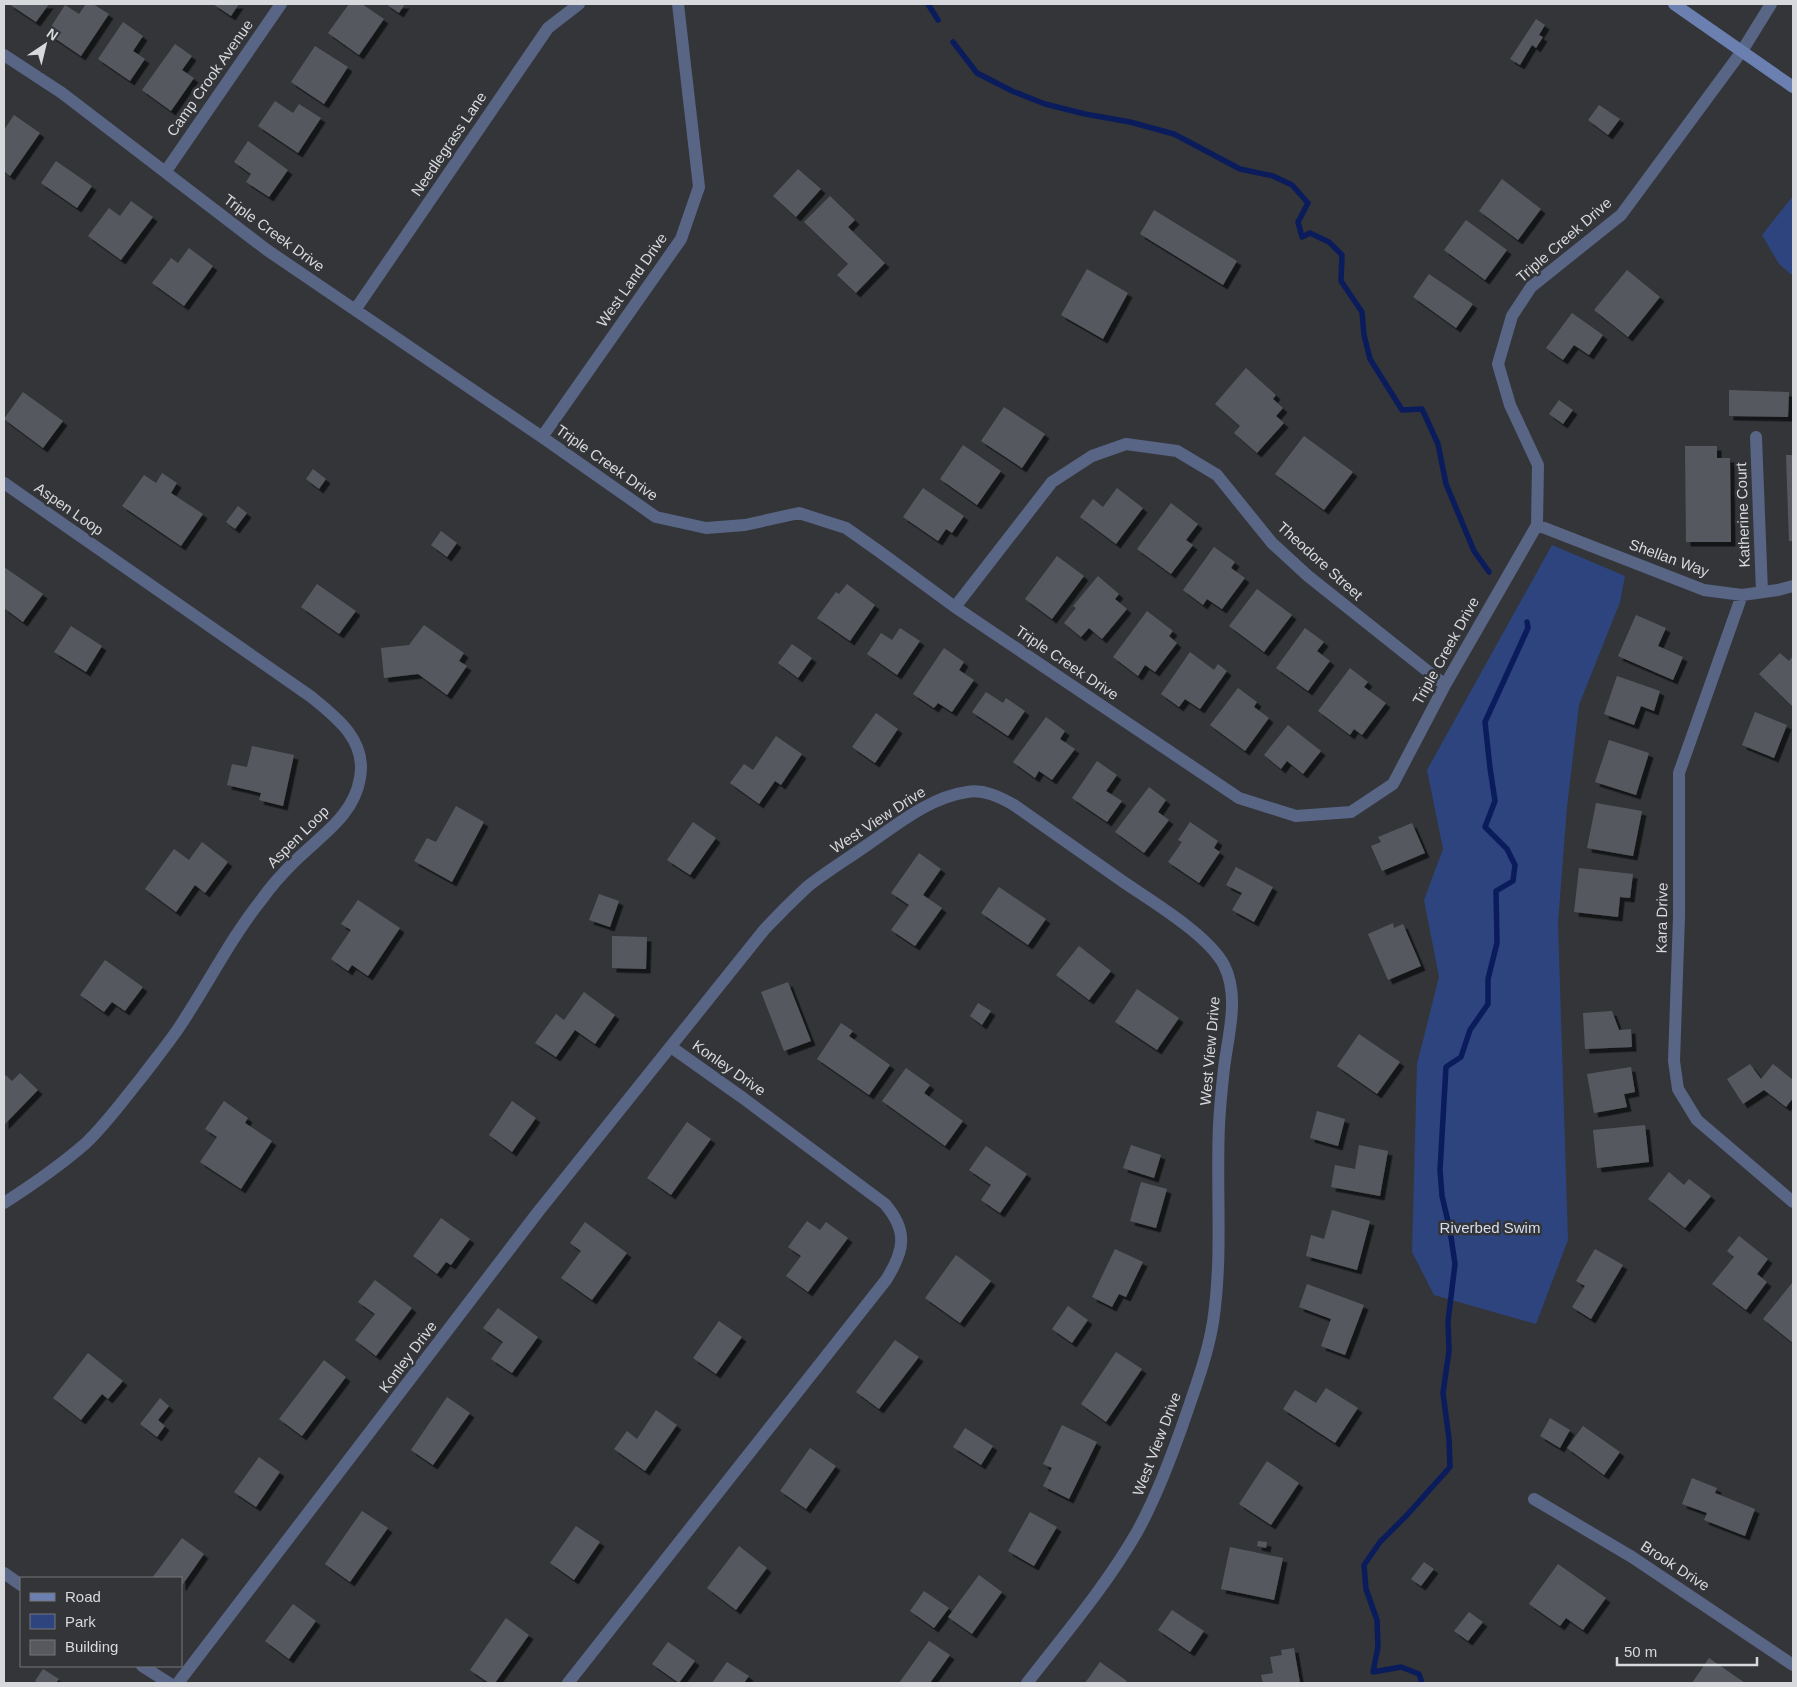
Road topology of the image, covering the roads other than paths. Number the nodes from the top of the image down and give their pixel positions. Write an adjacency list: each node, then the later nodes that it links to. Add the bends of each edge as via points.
1 (281, 4): 9 (street, Camp Crook Avenue)
2 (579, 4): 10 (street, Needlegrass Lane, via 548,28)
3 (678, 4): 11 (street, West Land Drive, via 699,187 681,239)
4 (1674, 4): 6 (main road)
5 (1771, 4): 6 (street, Triple Creek Drive)
6 (1742, 51): 8 (main road); 14 (street, Triple Creek Drive, via 1621,215 1531,287 1512,316 1498,364 1510,405 1538,465)
7 (4, 55): 9 (street, Triple Creek Drive, via 62,93)
8 (1793, 86)
9 (166, 172): 10 (street, Triple Creek Drive, via 267,250)
10 (355, 310): 11 (street, Triple Creek Drive)
11 (542, 437): 18 (street, Triple Creek Drive, via 656,518 706,528 745,525 799,513 846,528)
12 (1756, 437): 16 (street, Katherine Court)
13 (4, 483): 22 (street, Aspen Loop, via 336,717 356,745 361,776 357,791 341,818 294,862 262,898 234,937 178,1029 118,1108 66,1160)
14 (1537, 525): 17 (street, Shellan Way, via 1704,590); 19 (street, Triple Creek Drive)
15 (1793, 586): 16 (street, Shellan Way)
16 (1762, 592): 17 (street, Shellan Way)
17 (1742, 595): 21 (street, Kara Drive, via 1679,773 1674,1061 1678,1090 1697,1120)
18 (954, 607): 19 (street, Triple Creek Drive, via 1239,798 1296,816 1351,812 1393,784); 19 (street, Theodore Street, via 1052,482 1092,456 1126,444 1177,451 1217,475 1279,549 1308,576)
19 (1445, 685)
20 (671, 1047): 29 (street, Konley Drive, via 532,1220); 30 (street, Konley Drive, via 884,1204 895,1216 901,1232 901,1248 886,1280); 31 (street, West View Drive, via 764,930 809,886 921,808 953,794 969,791 986,792 1014,804 1169,913 1207,943 1224,965 1232,991 1232,1005 1219,1125 1218,1272 1212,1324 1200,1375 1176,1445 1136,1533 1102,1585)
21 (1793, 1202)
22 (4, 1203)
23 (1534, 1499): 26 (street, Brook Drive, via 1632,1557)
24 (4, 1573): 25 (street)
25 (20, 1584)
26 (1793, 1665)
27 (144, 1667): 28 (street)
28 (169, 1683)
29 (178, 1683)
30 (568, 1683)
31 (1027, 1683)

